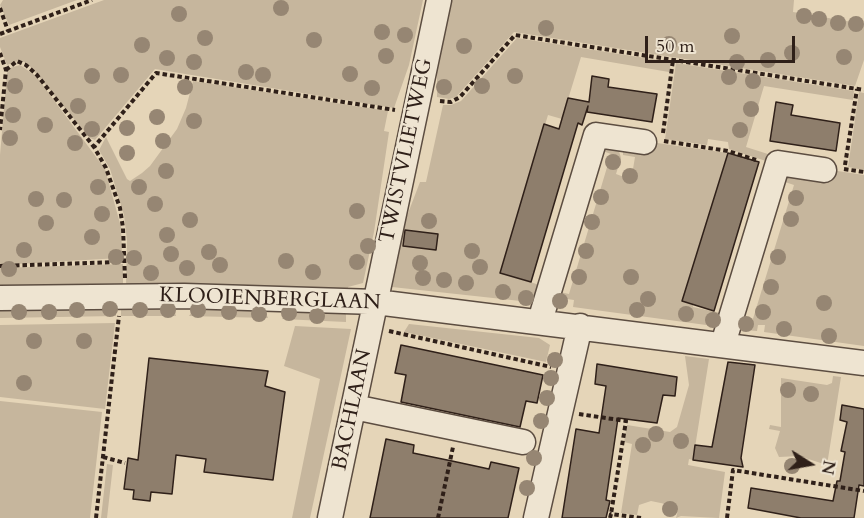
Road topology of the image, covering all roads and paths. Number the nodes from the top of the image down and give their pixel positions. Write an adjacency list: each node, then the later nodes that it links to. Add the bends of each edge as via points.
1 (92, 0): 4 (path)
2 (439, 0): 11 (street, TWISTVLIETWEG)
3 (0, 8): 4 (path)
4 (8, 31): 5 (path)
5 (0, 34)
6 (0, 53): 8 (path)
7 (673, 60): 9 (path); 11 (path, via 515,35 456,101); 13 (path)
8 (6, 70): 12 (path); 14 (path, via 17,62 38,75)
9 (857, 89): 10 (path); 16 (path)
10 (864, 90)
11 (425, 106): 14 (path, via 156,72); 21 (street, TWISTVLIETWEG)
12 (0, 130)
13 (653, 141): 15 (path, via 728,151); 25 (street, via 596,135)
14 (94, 147): 17 (path, via 115,189)
15 (777, 166): 16 (street, via 778,163); 27 (street)
16 (834, 170)
17 (125, 259): 18 (path); 19 (path)
18 (0, 266)
19 (124, 296): 20 (street, KLOOIENBERGLAAN); 21 (street, KLOOIENBERGLAAN, via 263,297); 23 (path, via 119,303)
20 (0, 298)
21 (373, 314): 25 (street, KLOOIENBERGLAAN); 29 (path, via 403,335); 30 (street, BACHLAAN)
22 (107, 319): 23 (path)
23 (118, 319): 24 (path); 34 (path)
24 (130, 319)
25 (540, 321): 26 (street, KLOOIENBERGLAAN)
26 (580, 326): 27 (street, KLOOIENBERGLAAN); 29 (street)
27 (723, 344): 28 (street, KLOOIENBERGLAAN)
28 (864, 363)
29 (570, 371): 31 (street)
30 (354, 407): 32 (street); 39 (street, BACHLAAN)
31 (561, 411): 37 (path, via 626,421); 41 (street)
32 (458, 428): 33 (street); 40 (path)
33 (523, 442)
34 (103, 457): 35 (path); 38 (path)
35 (125, 463)
36 (864, 491): 43 (path, via 734,470)
37 (611, 516): 42 (path)
38 (96, 518)
39 (330, 518)
40 (438, 518)
41 (537, 518)
42 (641, 518)
43 (727, 518)

